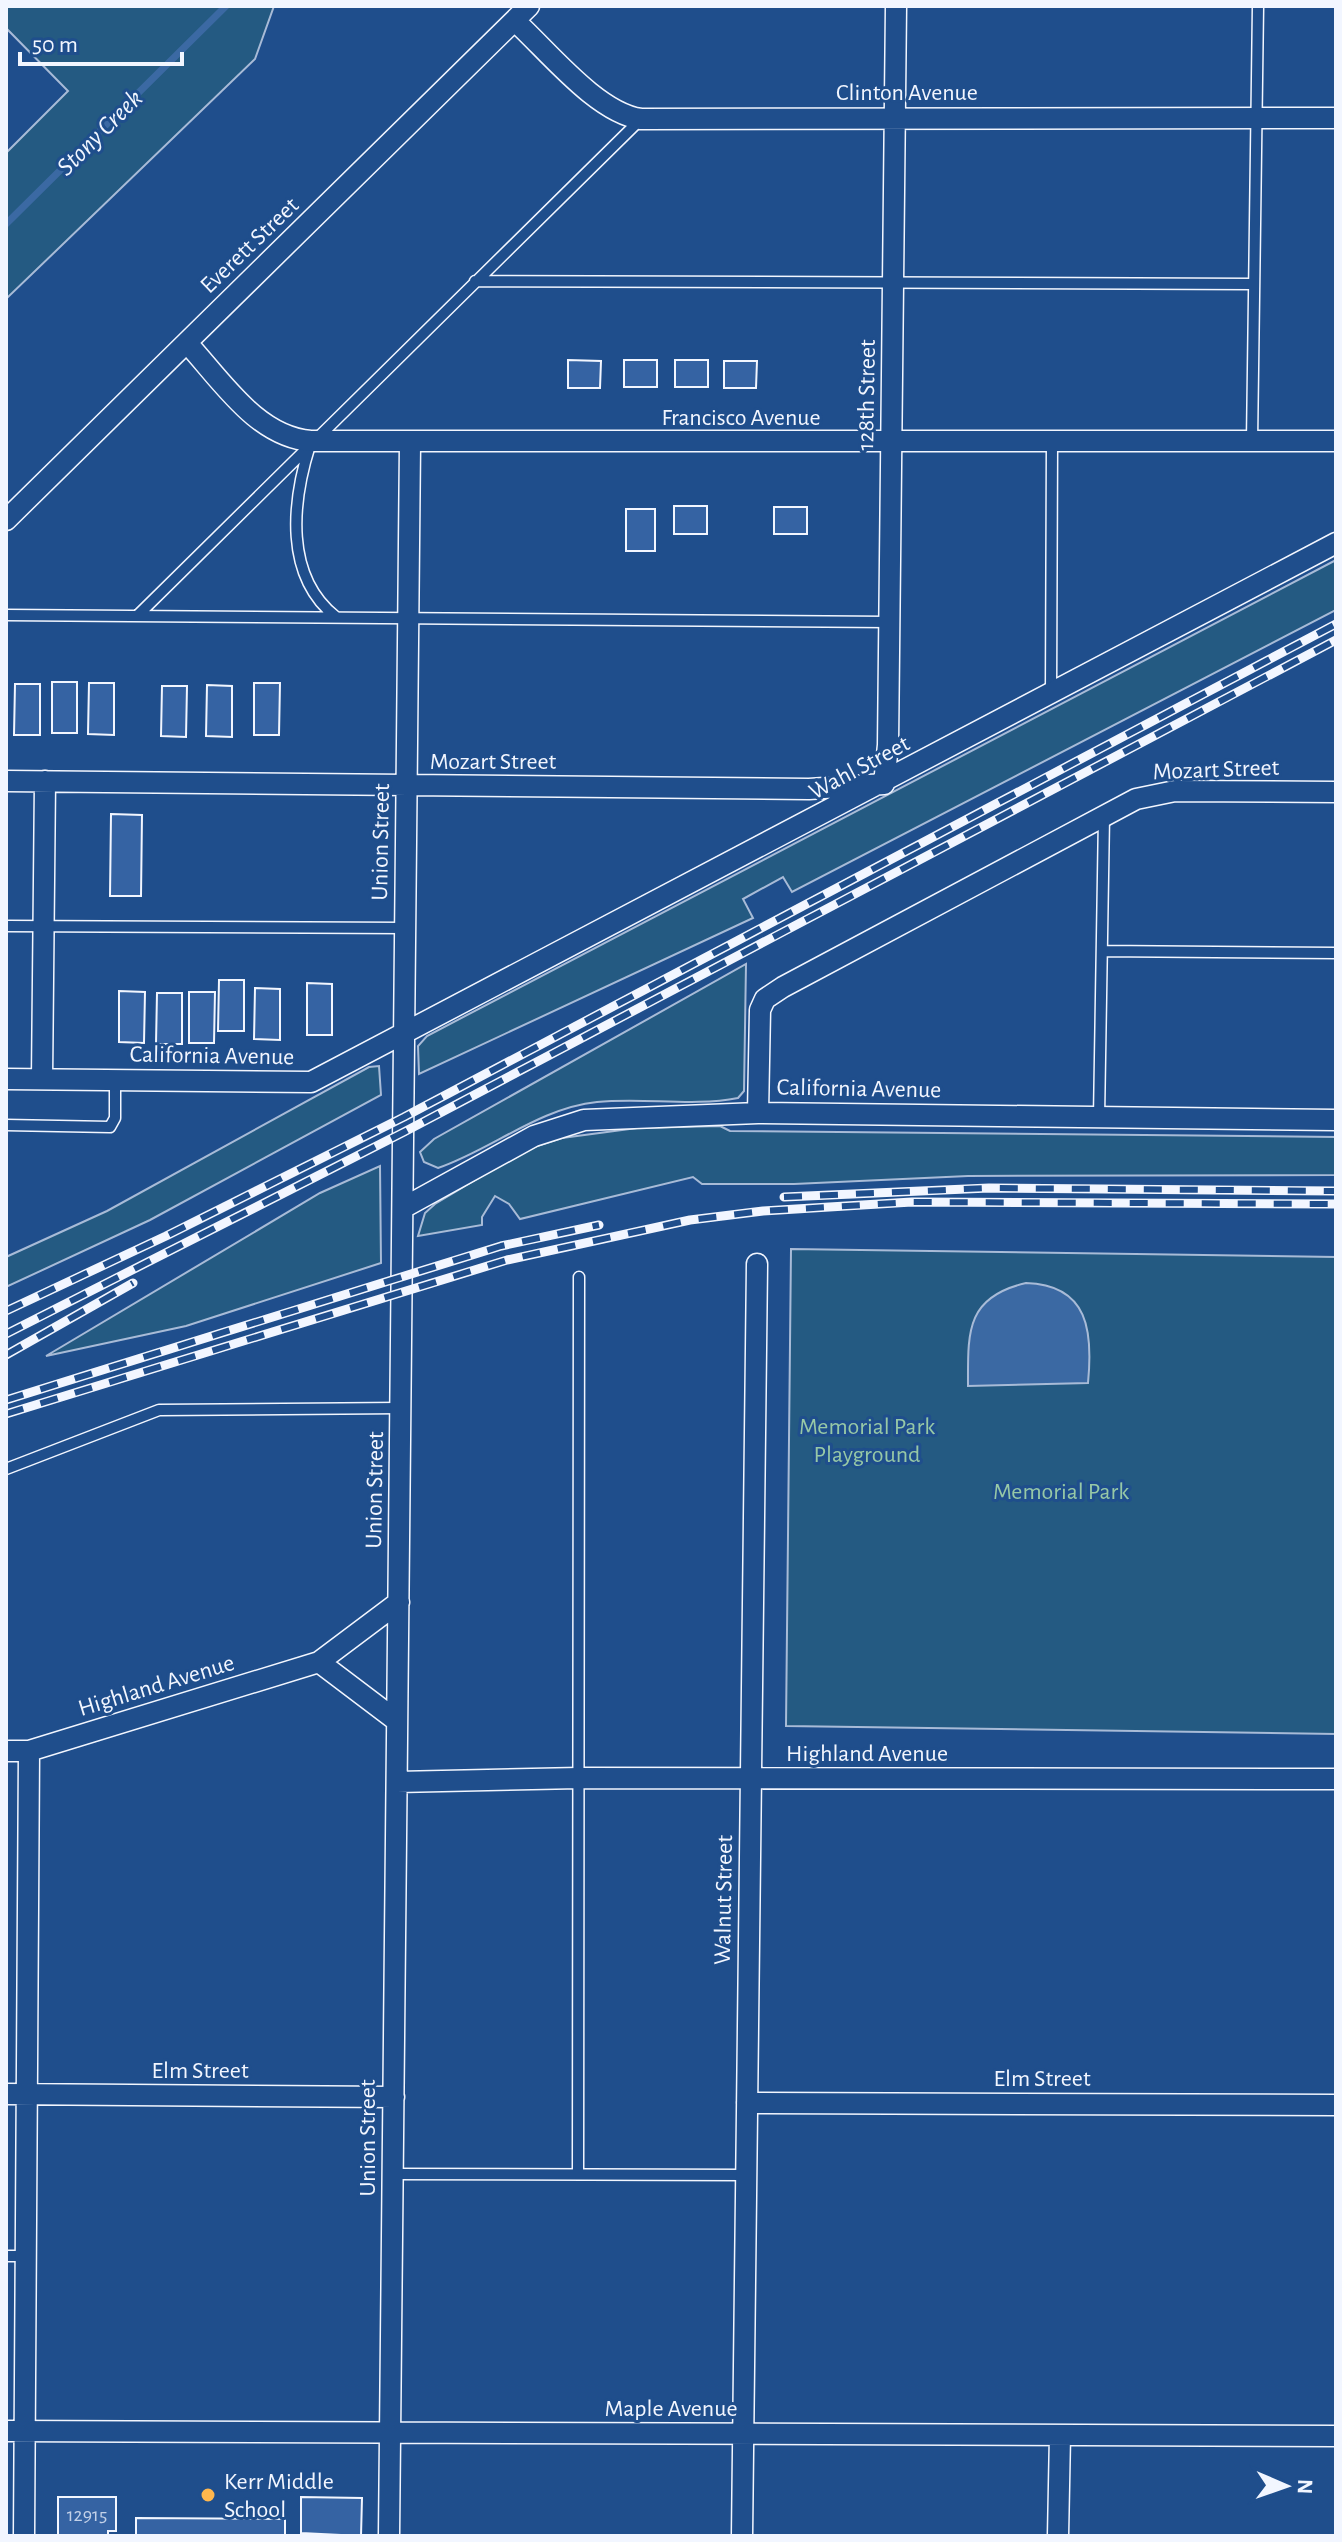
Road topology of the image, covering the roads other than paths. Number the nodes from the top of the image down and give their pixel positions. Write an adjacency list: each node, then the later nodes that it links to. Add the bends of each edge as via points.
1 (896, 6): 4 (street, 128th Street)
2 (1258, 6): 5 (lane)
3 (522, 13): 7 (street, Clinton Avenue, via 605,105); 11 (street, Everett Street)
4 (895, 118): 5 (street, Clinton Avenue); 7 (street, Clinton Avenue); 9 (street, 128th Street)
5 (1257, 118): 6 (street, Clinton Avenue); 10 (lane)
6 (1336, 118)
7 (641, 119): 8 (lane)
8 (475, 281): 9 (lane); 12 (lane)
9 (893, 283): 10 (lane); 14 (street, 128th Street)
10 (1254, 284): 16 (lane)
11 (187, 343): 12 (street, Francisco Avenue, via 271,431); 18 (street, Everett Street)
12 (311, 441): 17 (street, Francisco Avenue); 21 (lane); 22 (lane, via 297,500 297,541 310,590)
13 (1336, 441): 16 (street, Francisco Avenue)
14 (891, 442): 15 (street, Francisco Avenue); 17 (street, Francisco Avenue); 24 (street, 128th Street)
15 (1052, 442): 16 (street, Francisco Avenue); 25 (lane)
16 (1252, 442)
17 (410, 444): 23 (street, Union Street)
18 (6, 520)
19 (1336, 543): 25 (street, Wahl Street)
20 (6, 615): 21 (lane)
21 (137, 616): 22 (lane)
22 (336, 617): 23 (lane)
23 (409, 618): 24 (lane); 29 (street, Union Street)
24 (889, 622): 28 (street, 128th Street)
25 (1051, 695): 28 (street, Wahl Street)
26 (6, 781): 27 (street, Mozart Street)
27 (45, 781): 29 (street, Mozart Street); 33 (street)
28 (884, 784): 29 (street, Mozart Street, via 809,789); 37 (street, Wahl Street)
29 (407, 786): 34 (street, Union Street)
30 (1336, 792): 31 (street, Mozart Street, via 1175,791 1136,799)
31 (1104, 814): 35 (lane); 41 (street, Mozart Street, via 765,999 759,1019)
32 (6, 926): 33 (lane)
33 (43, 926): 34 (lane); 39 (street)
34 (406, 928): 37 (street, Union Street)
35 (1102, 951): 36 (lane); 42 (lane)
36 (1336, 953)
37 (405, 1032): 40 (street, California Avenue, via 311,1082); 45 (street, Union Street)
38 (6, 1079): 39 (street, California Avenue)
39 (42, 1079): 40 (street, California Avenue)
40 (115, 1080): 44 (lane, via 115,1118 110,1127)
41 (758, 1113): 42 (street, California Avenue); 45 (street, California Avenue, via 584,1120 534,1136)
42 (1099, 1118): 43 (street, California Avenue)
43 (1336, 1120)
44 (6, 1125)
45 (403, 1208): 48 (street, Union Street)
46 (757, 1264): 56 (street, Walnut Street)
47 (579, 1277): 55 (lane)
48 (401, 1408): 49 (lane, via 159,1410); 50 (street, Union Street)
49 (6, 1469)
50 (399, 1602): 51 (street, Highland Avenue); 52 (street, Union Street)
51 (319, 1662): 52 (street); 54 (street, Highland Avenue)
52 (397, 1721): 58 (street, Union Street)
53 (6, 1751): 54 (street, Highland Avenue)
54 (29, 1751): 59 (street)
55 (579, 1778): 56 (street, Highland Avenue); 58 (street, Highland Avenue); 64 (lane)
56 (750, 1779): 57 (street, Highland Avenue); 61 (street, Walnut Street)
57 (1336, 1779)
58 (397, 1782): 60 (street, Union Street)
59 (16, 2094): 60 (street, Elm Street); 66 (street)
60 (394, 2097): 63 (street, Union Street)
61 (747, 2103): 62 (street, Elm Street); 65 (street, Walnut Street)
62 (1336, 2105)
63 (393, 2174): 64 (lane); 68 (street, Union Street)
64 (578, 2174): 65 (lane)
65 (746, 2175): 69 (street, Walnut Street)
66 (16, 2256): 67 (street)
67 (16, 2431): 68 (street, Maple Avenue); 72 (street)
68 (390, 2432): 69 (street, Maple Avenue); 73 (street, Union Street)
69 (743, 2435): 70 (street, Maple Avenue); 74 (street, Walnut Street)
70 (1060, 2435): 71 (street, Maple Avenue); 75 (street)
71 (1336, 2436)
72 (24, 2536)
73 (389, 2536)
74 (742, 2536)
75 (1058, 2536)

